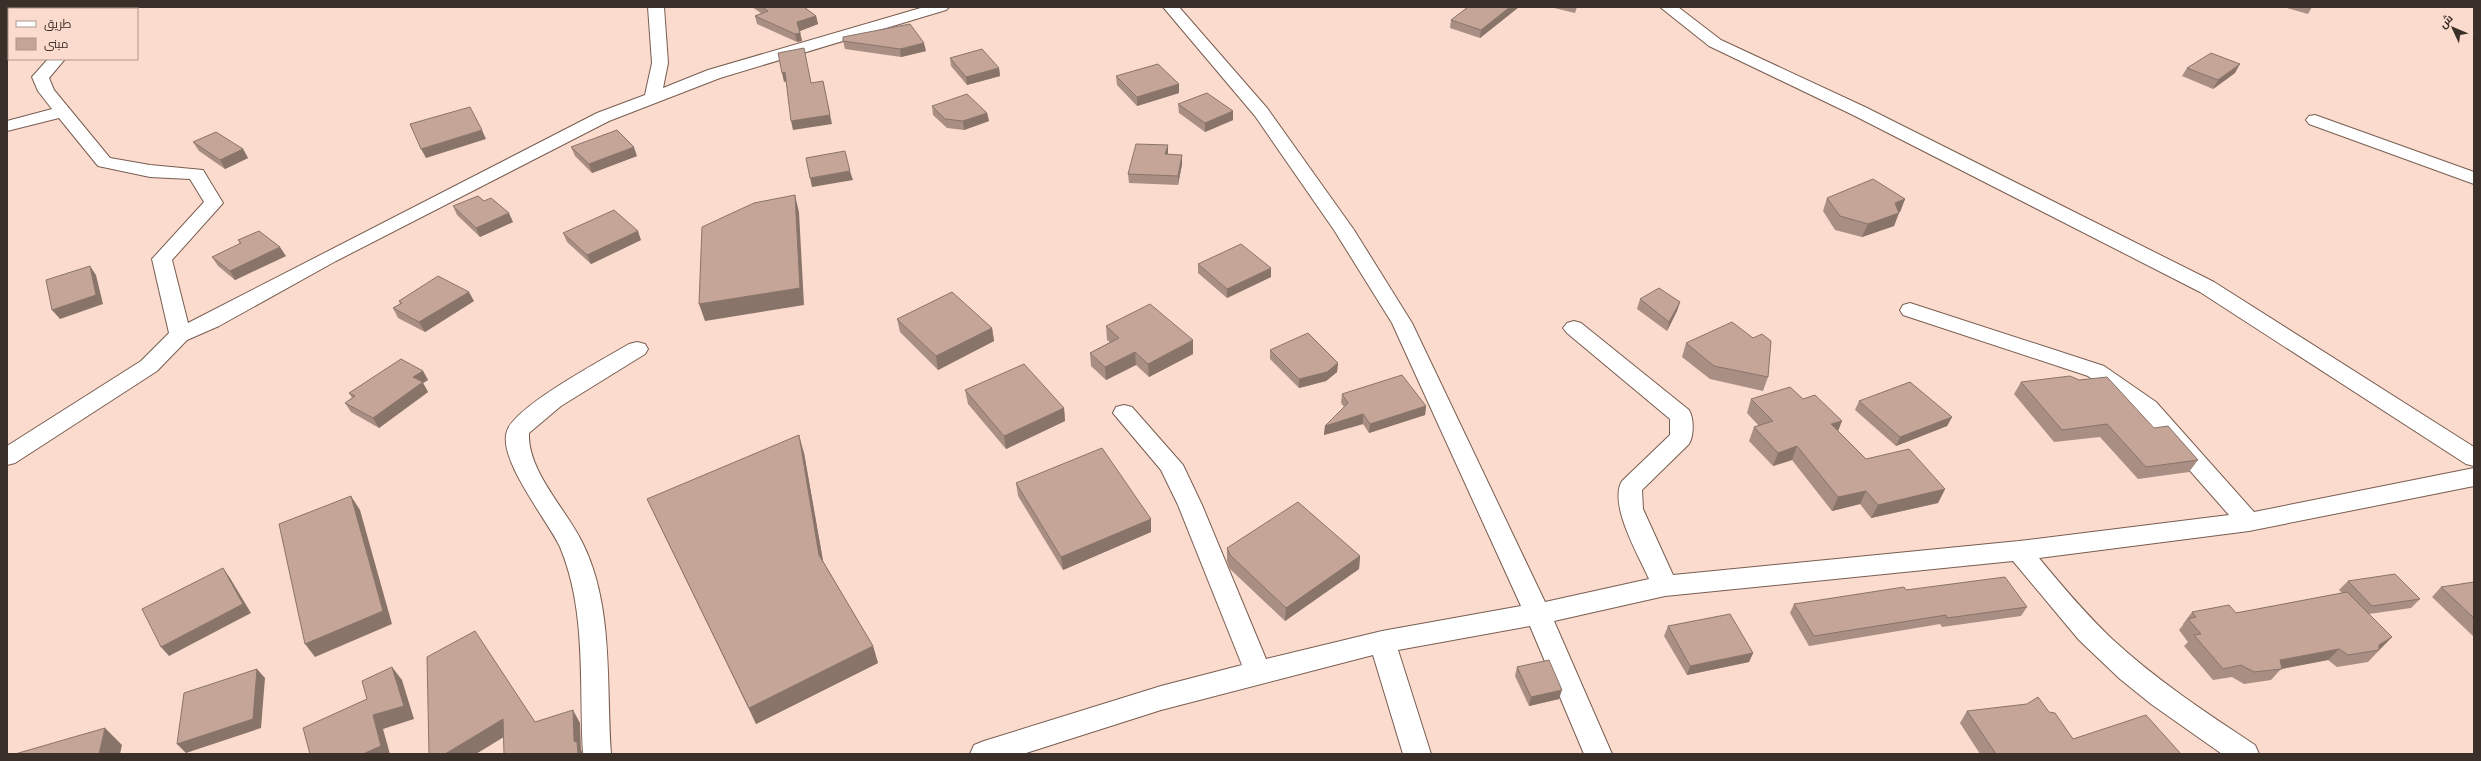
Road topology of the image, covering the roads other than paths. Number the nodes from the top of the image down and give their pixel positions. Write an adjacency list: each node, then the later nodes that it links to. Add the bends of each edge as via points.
1 (656, 7): 6 (street, via 660,63)
2 (942, 7): 6 (street, via 714,74)
3 (1171, 7): 22 (street, via 1261,112 1344,230 1402,323)
4 (1668, 7): 17 (street, via 1715,43 1859,111 2207,287)
5 (56, 60): 7 (street, via 40,76 46,91)
6 (653, 96): 13 (street, via 562,136 212,321)
7 (64, 111): 9 (street); 13 (street, via 104,162 150,171 196,174 214,203 162,259)
8 (2315, 120): 10 (street)
9 (7, 126)
10 (2474, 178)
11 (1910, 310): 19 (street, via 2096,371 2148,408)
12 (1574, 328): 21 (street, via 1681,416 1681,438 1630,487 1631,509)
13 (180, 335): 16 (street, via 149,366)
14 (637, 349): 25 (street, via 541,410 518,430 516,444 528,471 572,546 586,590)
15 (1124, 413): 24 (street, via 1170,465 1190,505)
16 (7, 457)
17 (2474, 458)
18 (2474, 477): 19 (street)
19 (2249, 522): 20 (street)
20 (2019, 551): 21 (street); 29 (street, via 2061,602 2114,657 2181,711)
21 (1665, 586): 22 (street)
22 (1538, 614): 23 (street); 28 (street)
23 (1382, 642): 24 (street); 27 (street)
24 (1258, 672): 26 (street, via 1162,698)
25 (597, 754)
26 (984, 754)
27 (1417, 754)
28 (1598, 754)
29 (2245, 754)

